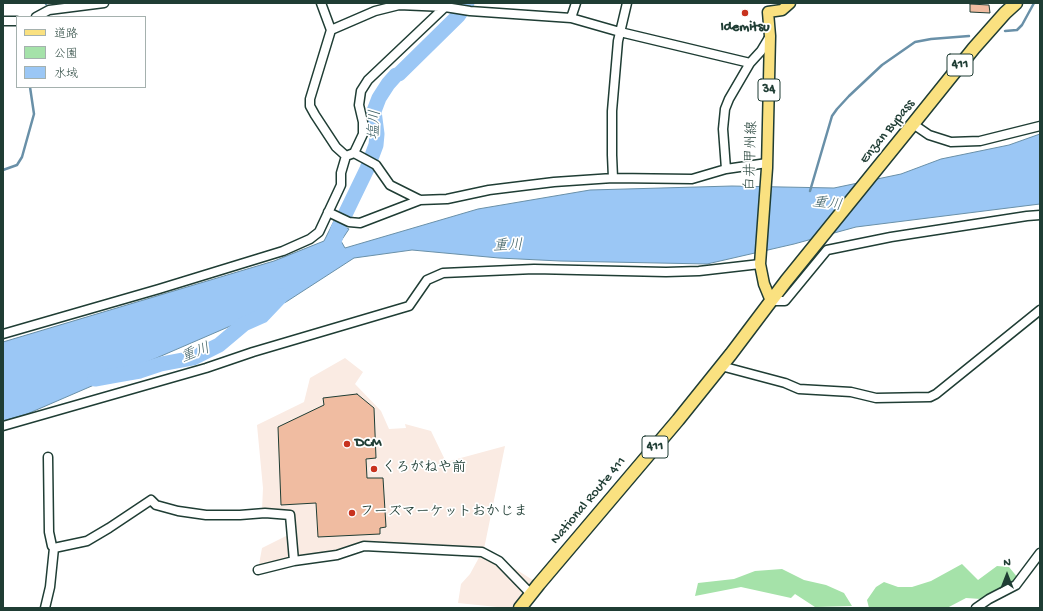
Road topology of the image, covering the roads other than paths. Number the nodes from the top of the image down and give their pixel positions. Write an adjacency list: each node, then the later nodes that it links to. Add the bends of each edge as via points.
1 (104, 3): 9 (street, via 49,10)
2 (321, 3): 13 (street)
3 (576, 3): 10 (street)
4 (627, 3): 14 (street)
5 (790, 3): 8 (main road, 白井甲州線 / 34, via 782,10)
6 (1016, 3): 18 (highway, Enzan Bypass / 411, via 974,48)
7 (445, 7): 10 (street, via 470,12); 13 (street, via 399,5 375,11); 19 (street, via 368,80 361,91 359,105 363,134)
8 (768, 7): 15 (main road, 白井甲州線 / 34)
9 (38, 16)
10 (571, 18): 14 (street)
11 (3, 21): 12 (street)
12 (16, 21)
13 (331, 30): 20 (street, via 310,106 336,147)
14 (620, 32): 16 (street); 23 (street, via 612,111)
15 (770, 36): 16 (street); 21 (main road, 白井甲州線 / 34)
16 (750, 64): 22 (street, via 725,109 723,129)
17 (1040, 126): 18 (street, via 980,141 951,142)
18 (911, 127): 28 (highway, Enzan Bypass / 411)
19 (354, 153): 20 (street); 24 (street, via 376,165 390,185)
20 (346, 156): 25 (street, via 340,185)
21 (767, 165): 22 (street); 27 (main road, 白井甲州線 / 34)
22 (726, 169): 23 (street, via 692,179)
23 (613, 178): 24 (street, via 554,182 489,190 448,199)
24 (420, 200): 25 (street, via 360,223 349,222)
25 (328, 212): 31 (street, via 319,232 283,251)
26 (1040, 215): 29 (street, via 891,237 827,250 785,301)
27 (760, 264): 29 (main road, 白井甲州線 / 34); 33 (street, via 666,272 534,269 443,273 427,280 409,306)
28 (786, 281): 29 (highway, National Route 411 / 411)
29 (771, 301): 32 (highway, National Route 411 / 411)
30 (1040, 310): 32 (street, via 930,397 876,398 851,392 798,389 785,383)
31 (3, 334)
32 (721, 366): 39 (highway, National Route 411 / 411)
33 (3, 426)
34 (48, 457): 35 (street, via 49,532)
35 (54, 548): 37 (street, via 87,541 151,500 156,505 178,511 206,515 290,515); 40 (street)
36 (1040, 553): 42 (street, via 1016,585)
37 (294, 561): 38 (street); 39 (street, via 337,555 364,546 482,552 499,561)
38 (258, 570)
39 (531, 594): 41 (highway, National Route 411 / 411)
40 (45, 608)
41 (520, 608)
42 (976, 608)

